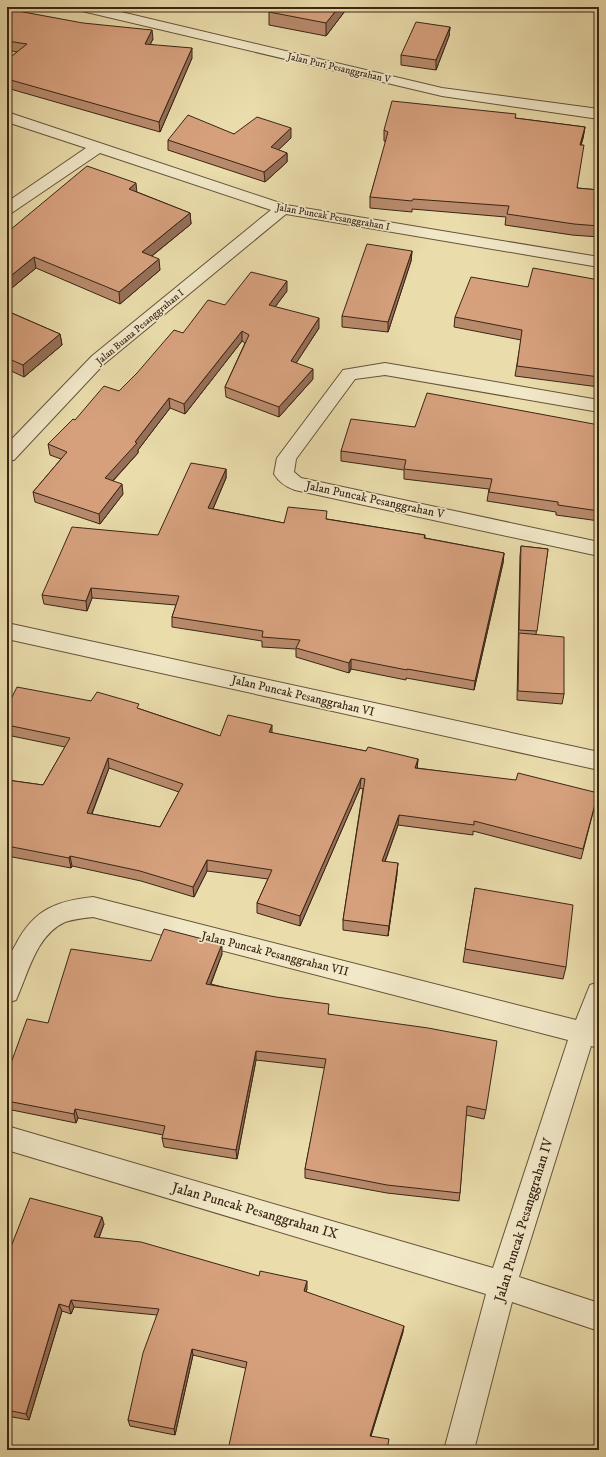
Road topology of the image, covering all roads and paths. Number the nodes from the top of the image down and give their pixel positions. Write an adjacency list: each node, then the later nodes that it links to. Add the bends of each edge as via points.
1 (82, 7): 2 (street, Jalan Puri Pesanggrahan V, via 442,92)
2 (599, 114)
3 (7, 117): 4 (street, Jalan Puncak Pesanggrahan I)
4 (97, 148): 5 (street); 6 (street, Jalan Puncak Pesanggrahan I)
5 (7, 209)
6 (283, 209): 7 (street, Jalan Puncak Pesanggrahan I); 9 (street, Jalan Buana Pesanggrahan I, via 98,360)
7 (599, 262)
8 (599, 406): 10 (street, Jalan Puncak Pesanggrahan V, via 385,368 349,374 287,458 284,474 295,483)
9 (7, 456)
10 (599, 549)
11 (7, 630): 12 (street, Jalan Puncak Pesanggrahan VI)
12 (599, 761)
13 (7, 992): 15 (street, Jalan Puncak Pesanggrahan VII, via 34,934 47,921 69,911 93,907)
14 (599, 993): 15 (street, Jalan Puncak Pesanggrahan IV)
15 (591, 1035): 17 (street, Jalan Puncak Pesanggrahan IV)
16 (7, 1138): 17 (street, Jalan Puncak Pesanggrahan IX)
17 (502, 1284): 18 (street, Jalan Puncak Pesanggrahan IX); 19 (street, Jalan Puncak Pesanggrahan IV)
18 (599, 1317)
19 (459, 1450)

